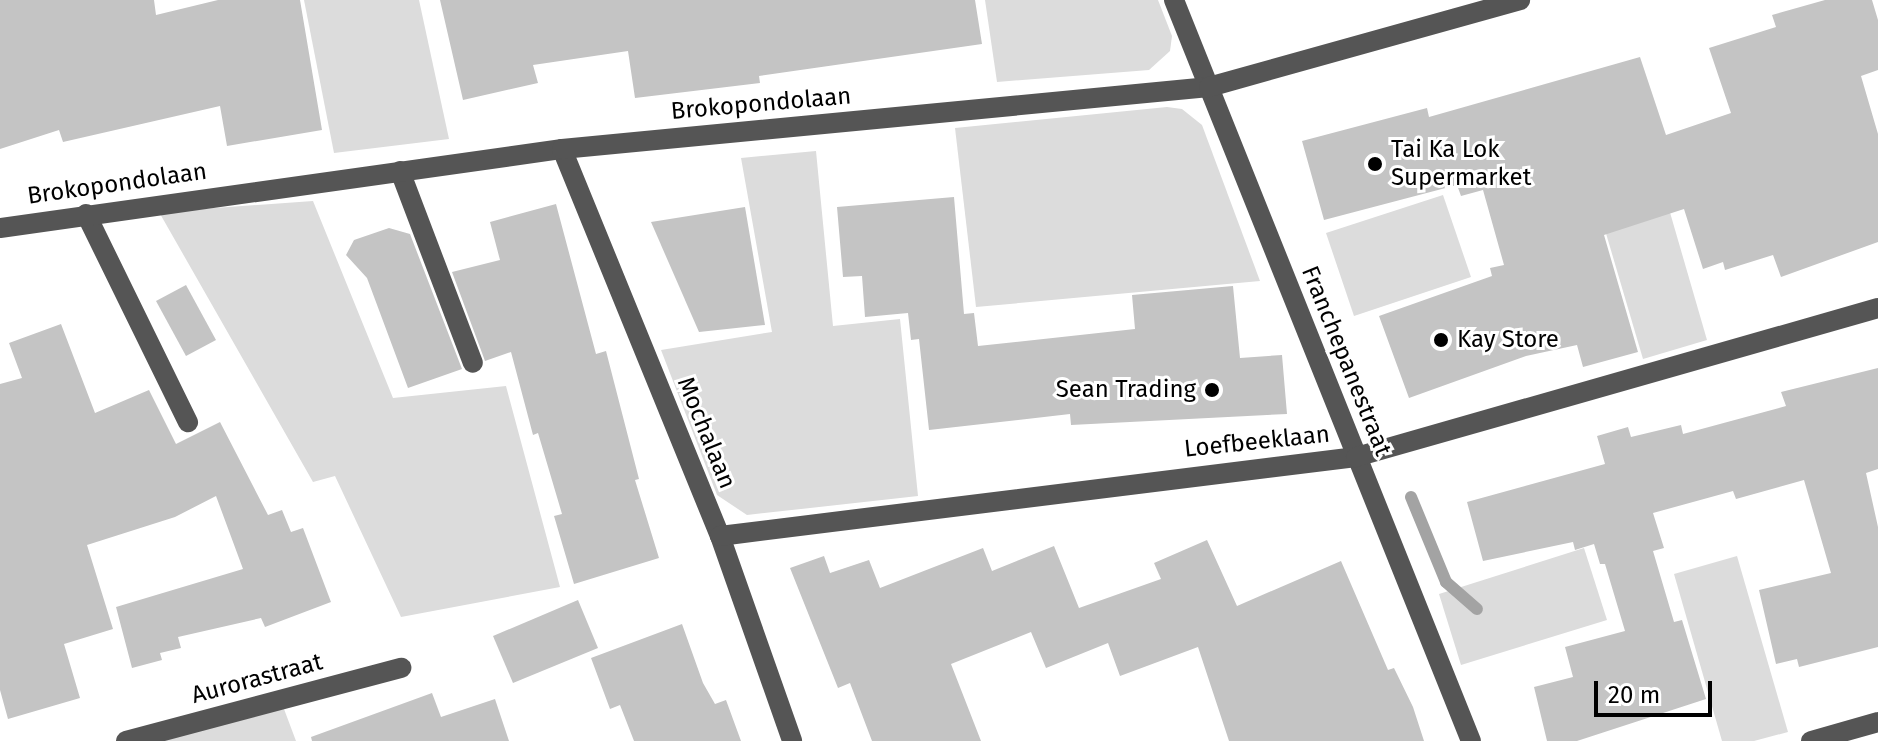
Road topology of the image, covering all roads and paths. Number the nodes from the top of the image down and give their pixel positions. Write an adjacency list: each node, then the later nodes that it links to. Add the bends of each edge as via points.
1 (1174, 0): 3 (street, Franchepanestraat)
2 (1520, 0): 3 (street, Brokopondolaan)
3 (1209, 87): 4 (street, Brokopondolaan); 11 (street, Franchepanestraat)
4 (562, 149): 5 (street, Brokopondolaan); 12 (street, Mochalaan)
5 (400, 171): 6 (street, Brokopondolaan); 9 (street)
6 (86, 214): 7 (street, Brokopondolaan); 10 (street)
7 (0, 228)
8 (1878, 308): 11 (street, Loefbeeklaan)
9 (473, 363)
10 (188, 422)
11 (1356, 457): 12 (street, Loefbeeklaan); 17 (street, Franchepanestraat)
12 (720, 536): 16 (street, Mochalaan)
13 (401, 668): 15 (street, Aurorastraat)
14 (1878, 722): 18 (street)
15 (126, 741)
16 (792, 741)
17 (1471, 741)
18 (1811, 741)

